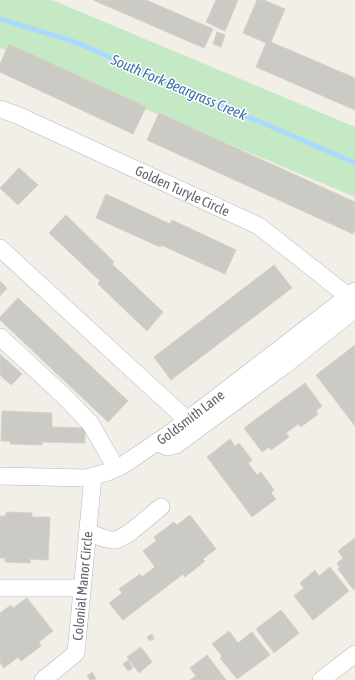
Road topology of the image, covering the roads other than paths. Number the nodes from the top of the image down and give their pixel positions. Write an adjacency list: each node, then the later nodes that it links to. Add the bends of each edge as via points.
1 (0, 109): 3 (street, Golden Turyle Circle, via 258,226)
2 (0, 248): 5 (street)
3 (353, 299): 5 (street, Goldsmith Lane); 6 (street, via 285,365 176,445 160,446)
4 (0, 337): 7 (street, via 90,423)
5 (188, 420): 6 (street, Goldsmith Lane)
6 (157, 442): 7 (street, Goldsmith Lane)
7 (116, 468): 9 (street, Goldsmith Lane)
8 (0, 476): 9 (street, Goldsmith Lane)
9 (93, 477): 11 (street, Colonial Manor Circle)
10 (161, 507): 11 (street, via 116,540 108,540)
11 (88, 532): 13 (street, Colonial Manor Circle)
12 (0, 588): 13 (street)
13 (82, 588): 15 (street, Colonial Manor Circle, via 76,653)
14 (355, 654): 16 (street)
15 (43, 680)
16 (321, 680)

